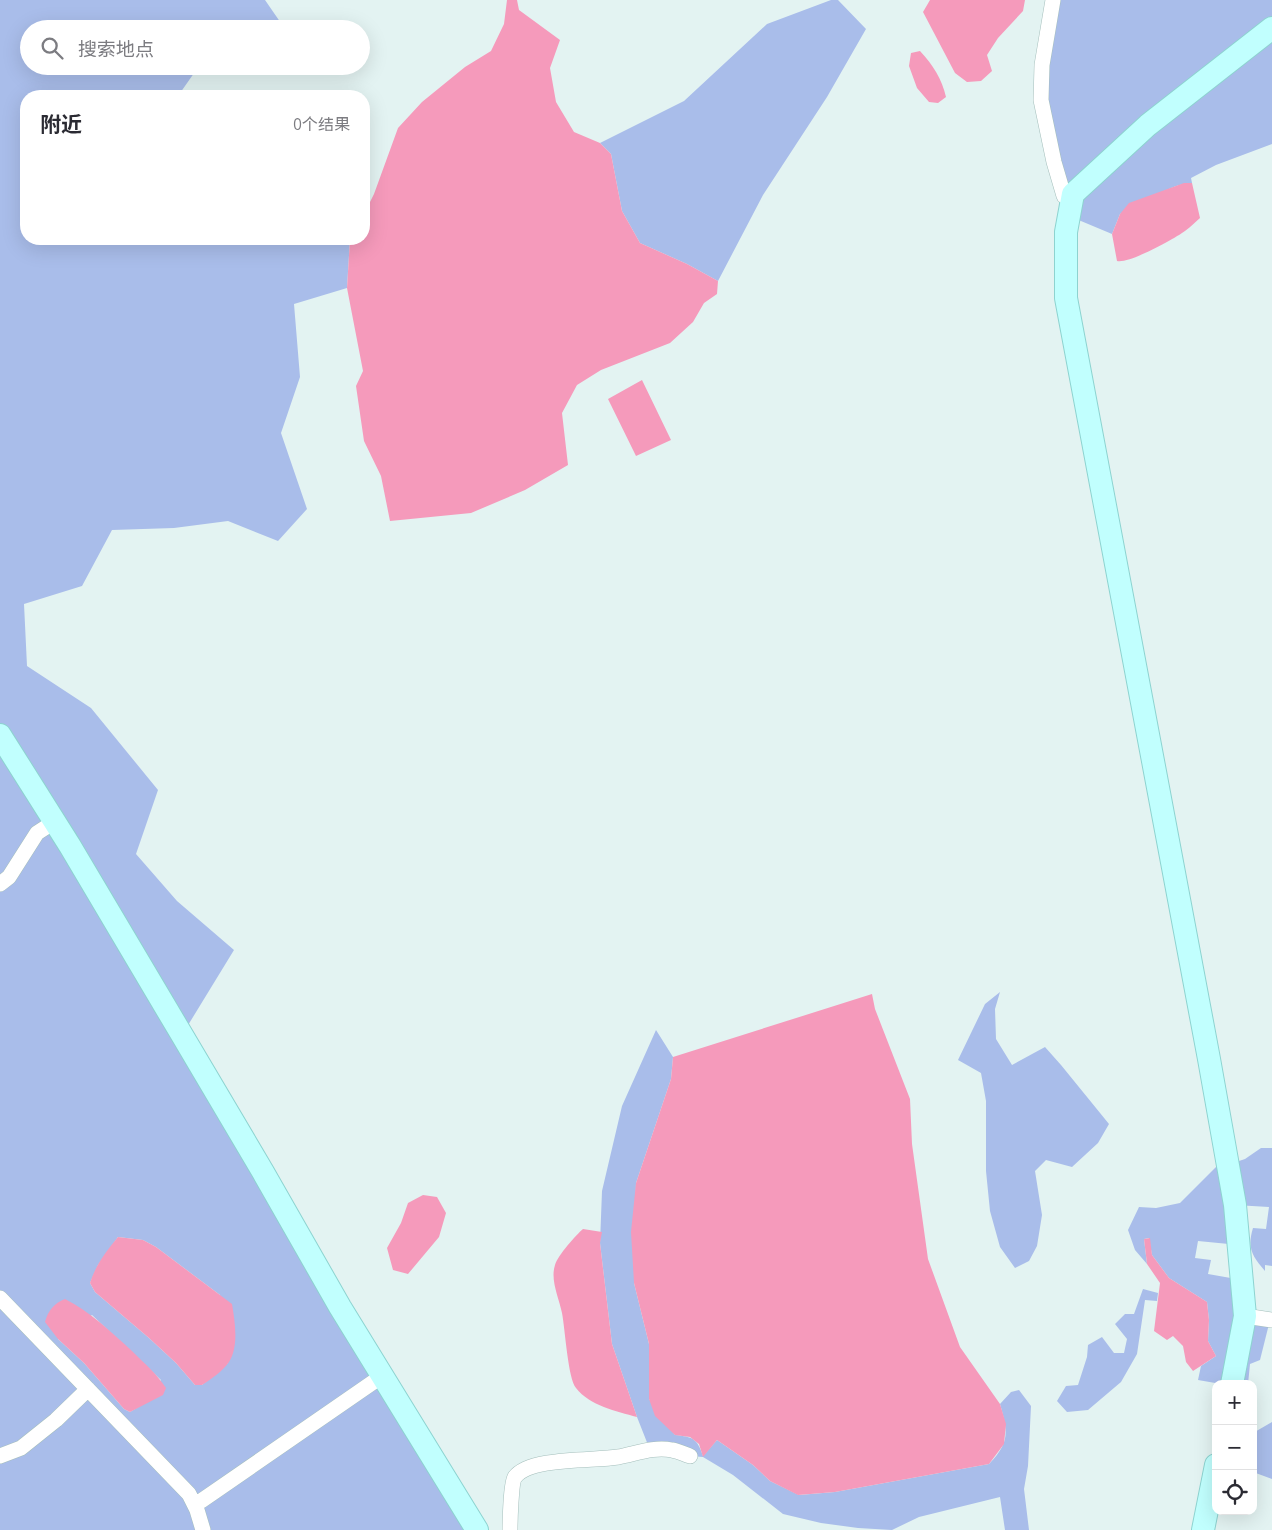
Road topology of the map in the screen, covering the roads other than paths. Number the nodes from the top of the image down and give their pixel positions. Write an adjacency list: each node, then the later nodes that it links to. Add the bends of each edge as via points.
1 (1053, 0): 3 (street, via 1042,65 1041,100)
2 (1272, 28): 8 (street, via 1148,125 1073,194 1066,232 1066,298 1210,1059 1235,1205)
3 (1064, 196)
4 (0, 735): 5 (street)
5 (54, 822): 6 (street, via 37,834 9,877); 10 (street)
6 (0, 884)
7 (0, 1298): 12 (street)
8 (1245, 1316): 9 (street); 11 (street)
9 (1272, 1320)
10 (382, 1376): 16 (street); 18 (street)
11 (1233, 1380)
12 (88, 1389): 13 (street, via 21,1448); 17 (street, via 190,1494)
13 (0, 1456)
14 (690, 1456): 19 (street, via 671,1450 650,1450 521,1470 513,1479)
15 (1215, 1470): 20 (street)
16 (202, 1502)
17 (203, 1530)
18 (477, 1530)
19 (510, 1530)
20 (1203, 1530)

